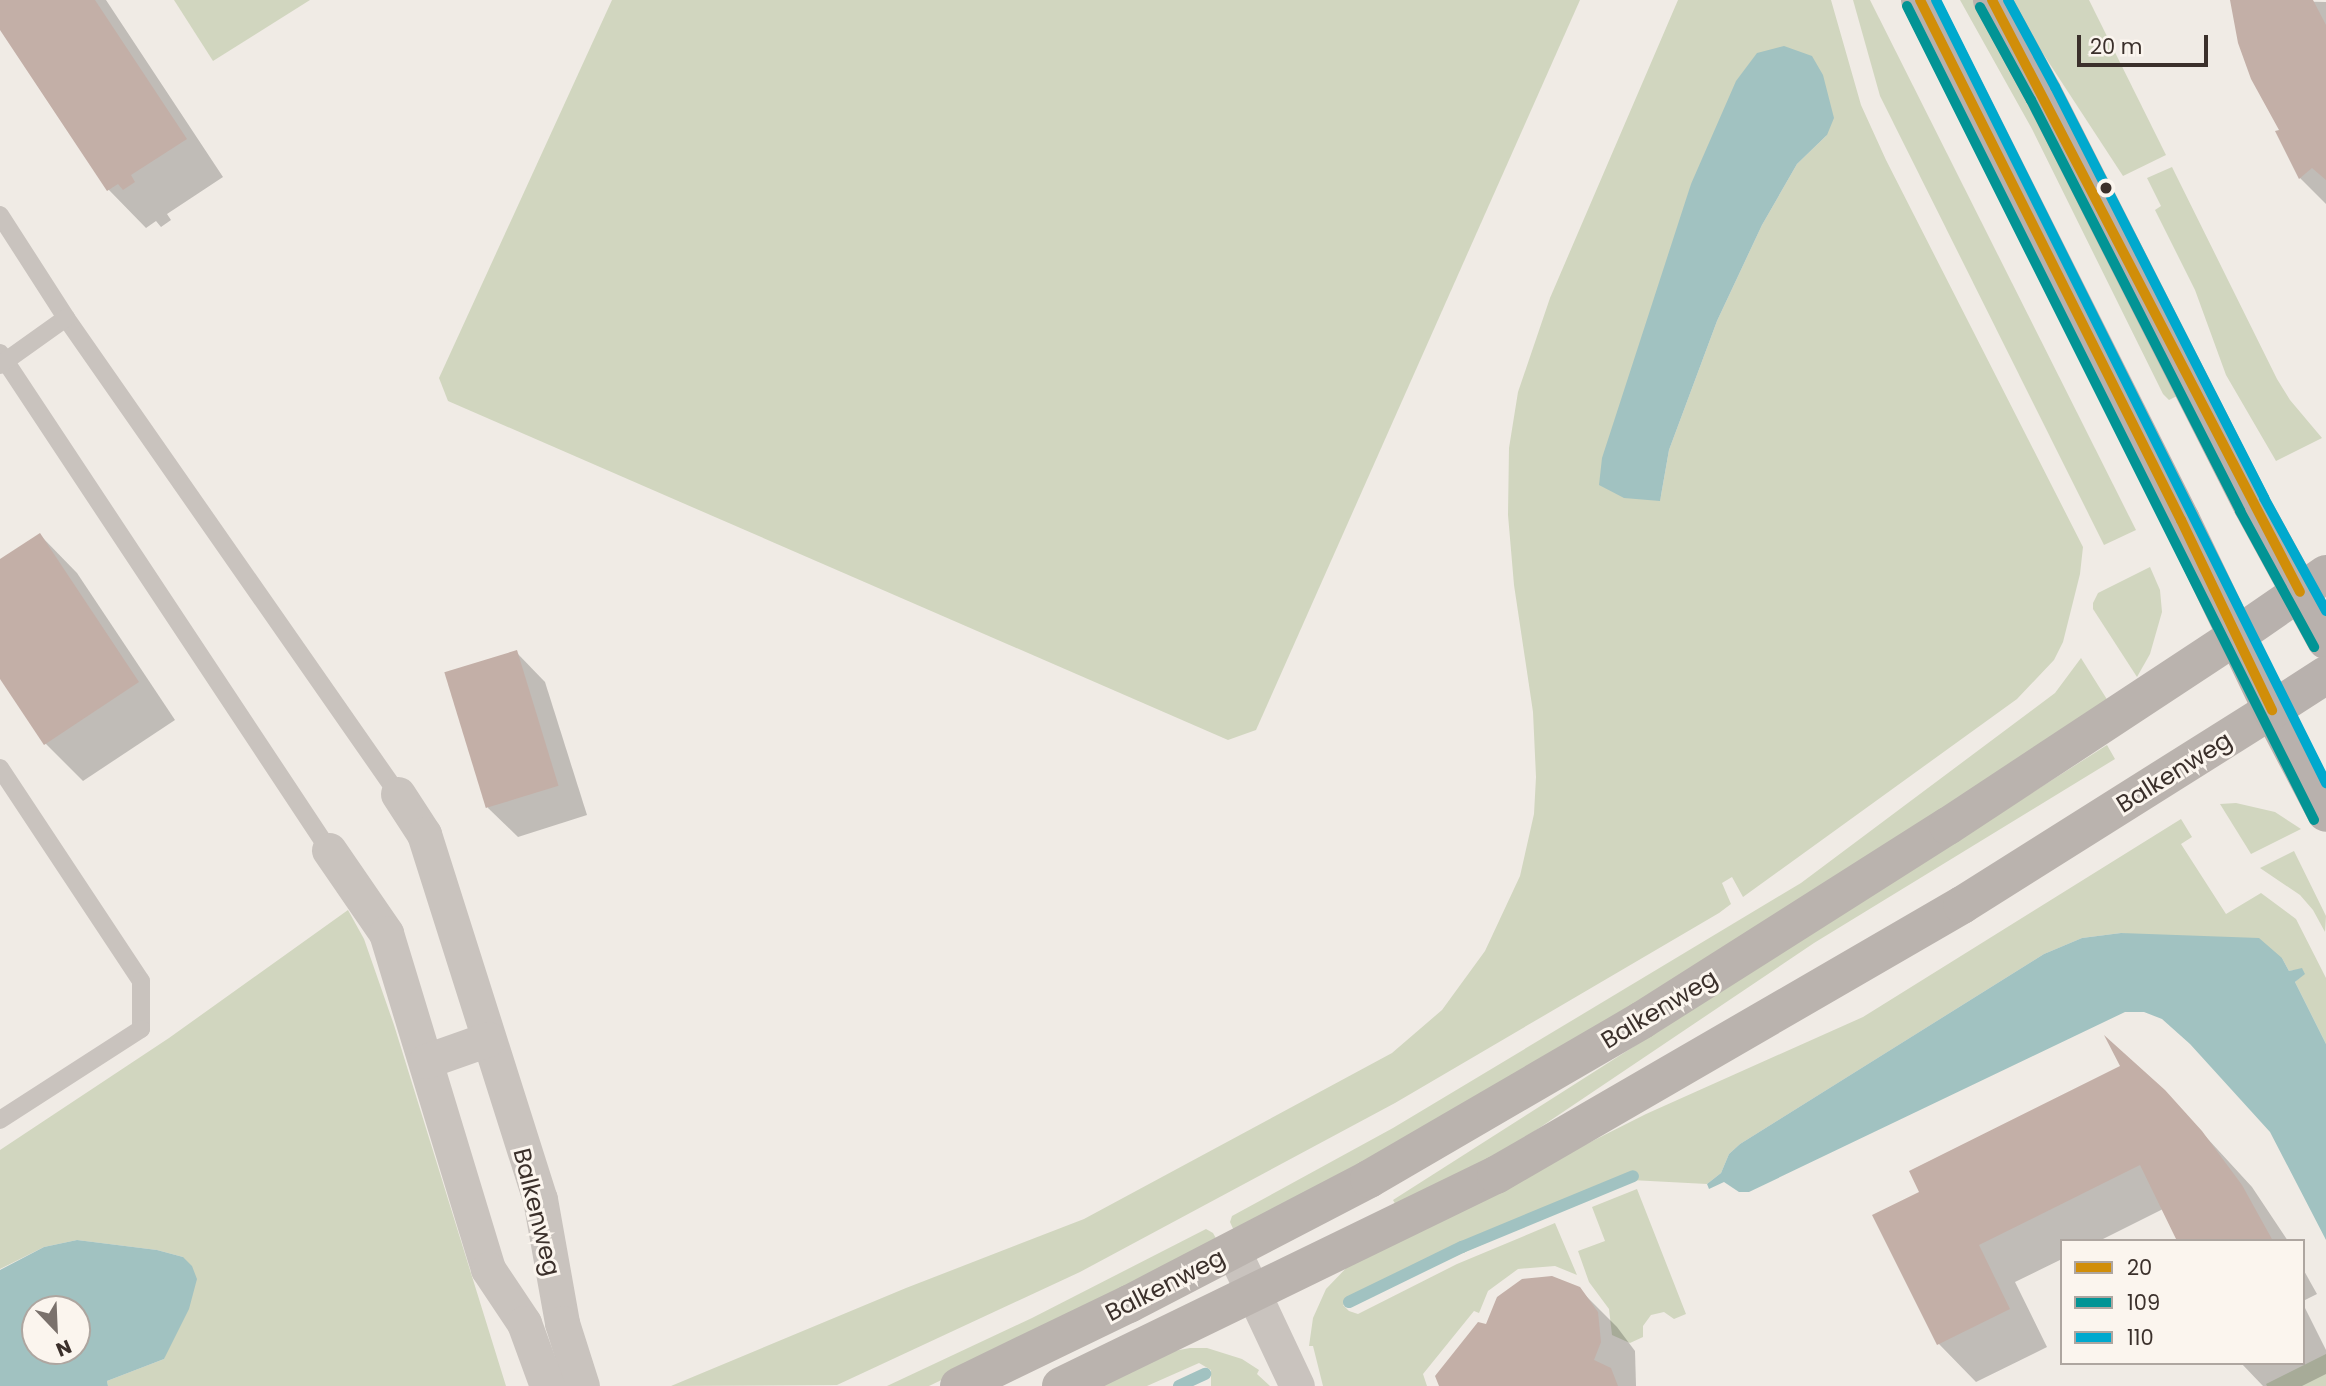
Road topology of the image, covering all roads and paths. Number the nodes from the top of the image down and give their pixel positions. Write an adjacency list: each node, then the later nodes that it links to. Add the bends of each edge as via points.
1 (1920, 0): 7 (main road)
2 (1992, 0): 6 (main road)
3 (0, 215): 4 (lane)
4 (66, 318): 5 (lane); 12 (lane)
5 (2, 360): 14 (lane)
6 (2313, 583): 7 (main road, Balkenweg); 8 (main road)
7 (2236, 636): 10 (main road); 18 (main road, Balkenweg, via 1642,1020 1380,1172)
8 (2326, 640)
9 (2326, 675): 10 (main road, Balkenweg)
10 (2272, 710): 13 (main road); 19 (main road, Balkenweg, via 1962,905 1612,1110 1496,1175)
11 (0, 768): 17 (lane, via 141,982 141,1029)
12 (398, 793): 15 (street, Balkenweg, via 424,834)
13 (2326, 813)
14 (329, 850): 16 (street, via 386,933)
15 (488, 1039): 16 (street); 21 (street, Balkenweg, via 540,1199 562,1323)
16 (426, 1061): 20 (street, via 488,1269 524,1323)
17 (2, 1114)
18 (1233, 1250): 19 (street); 22 (main road, Balkenweg)
19 (1254, 1295): 23 (main road, Balkenweg); 24 (street)
20 (547, 1386)
21 (582, 1386)
22 (959, 1386)
23 (1061, 1386)
24 (1297, 1386)

